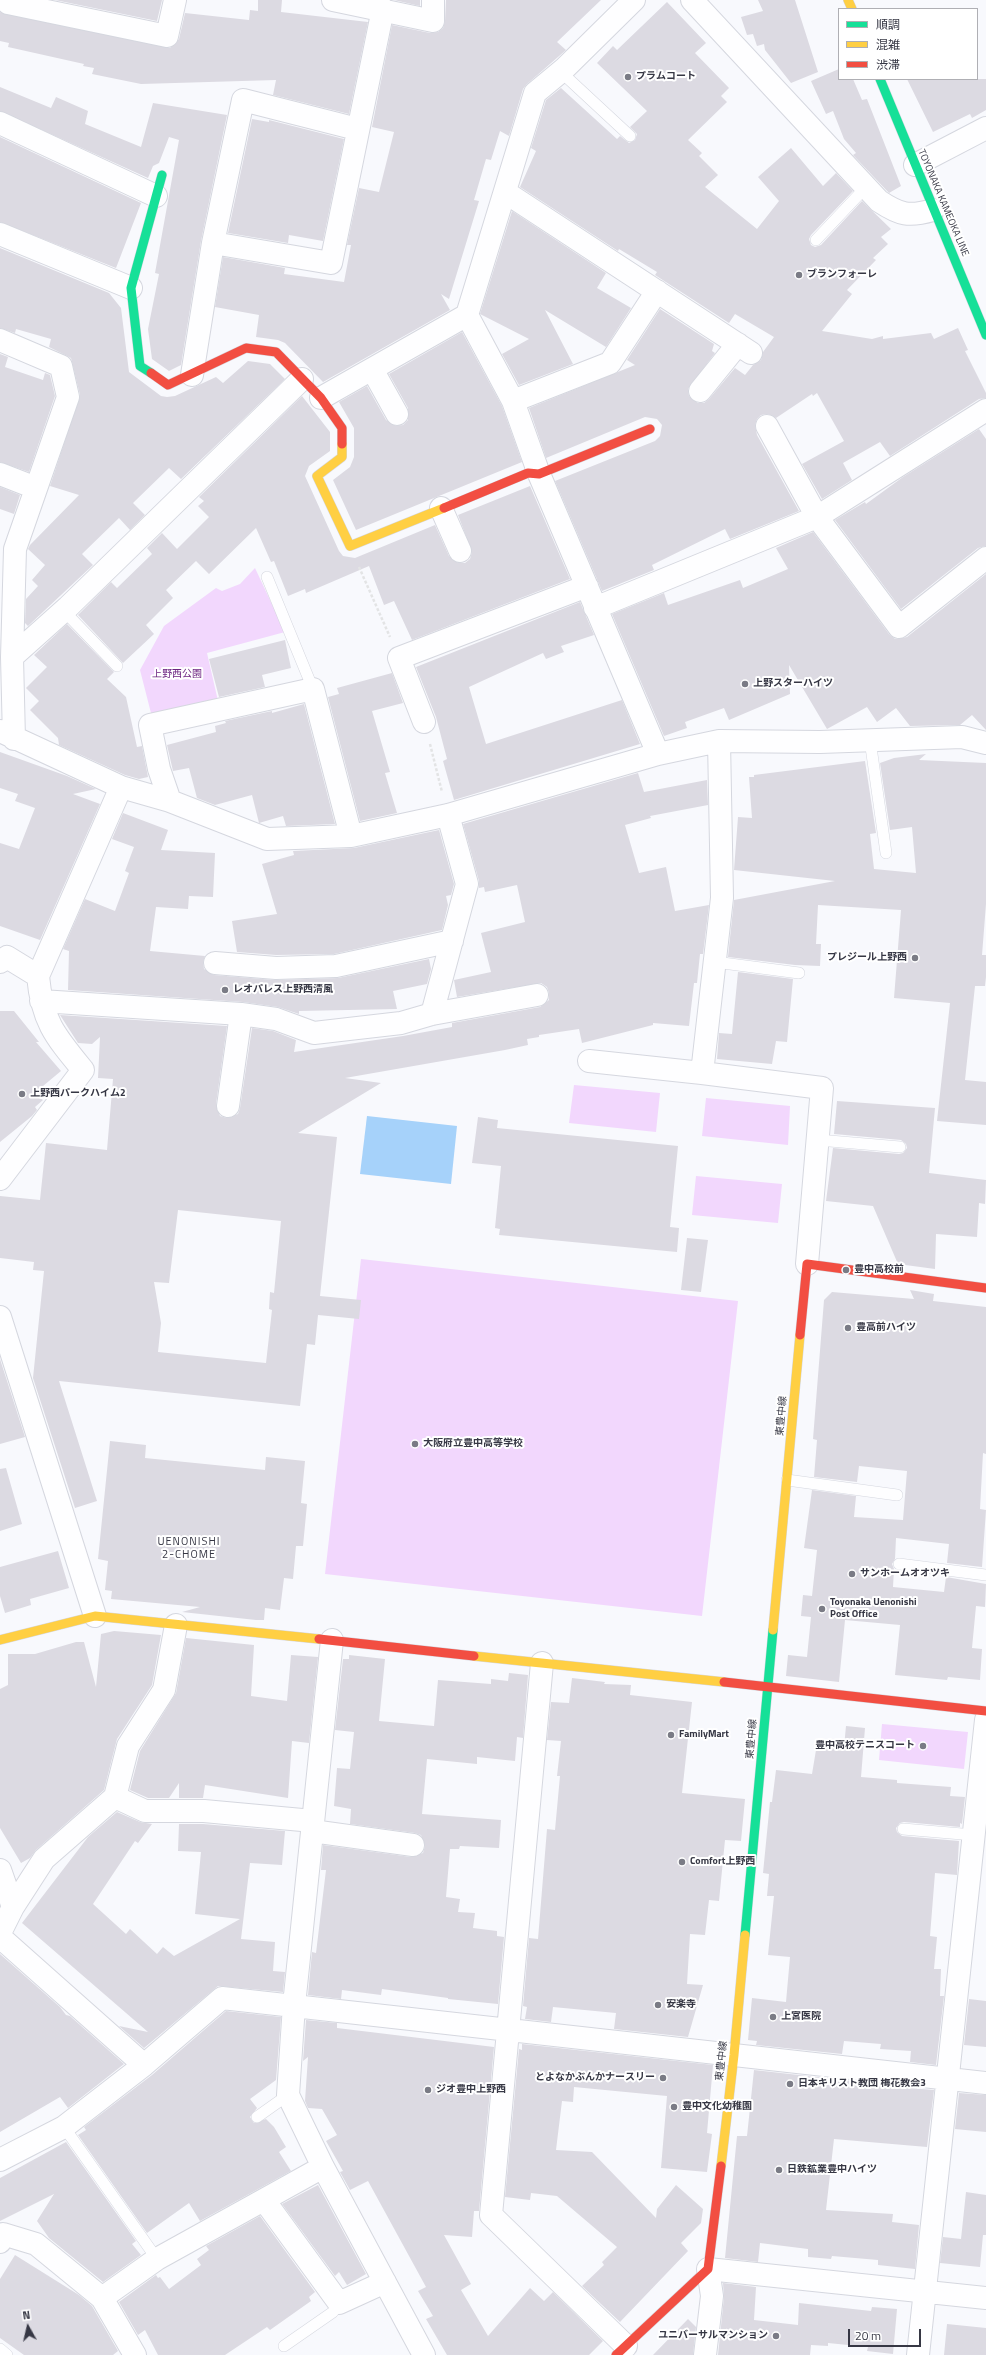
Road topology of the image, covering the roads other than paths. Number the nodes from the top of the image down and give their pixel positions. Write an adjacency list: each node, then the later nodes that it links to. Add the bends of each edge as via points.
1 (175, 0): 6 (street, via 167,36)
2 (333, 0): 7 (street)
3 (433, 0): 7 (street, via 433,20)
4 (634, 0): 8 (street)
5 (692, 0): 16 (street)
6 (6, 2)
7 (383, 9): 12 (street)
8 (561, 72): 13 (lane); 17 (street, via 535,93)
9 (880, 80): 14 (street, TOYONAKA KAMEOKA LINE)
10 (0, 123): 18 (street)
11 (986, 128): 14 (street)
12 (357, 129): 22 (street, via 331,263); 22 (street, via 243,100)
13 (630, 136)
14 (915, 165): 19 (street, TOYONAKA KAMEOKA LINE)
15 (162, 175): 18 (street)
16 (866, 187): 19 (street, via 879,201 896,213 917,214); 21 (lane)
17 (505, 192): 24 (street); 25 (street)
18 (156, 196): 23 (street)
19 (933, 210): 26 (street, TOYONAKA KAMEOKA LINE)
20 (0, 234): 23 (street)
21 (816, 240)
22 (213, 243): 29 (street)
23 (131, 288): 29 (street, via 140,366 168,386)
24 (657, 291): 31 (street, via 744,349); 33 (street, via 610,363)
25 (467, 316): 28 (street); 33 (street)
26 (986, 334)
27 (0, 340): 40 (street, via 61,366 68,397)
28 (372, 369): 32 (street); 35 (street)
29 (192, 375): 30 (street, via 246,348 276,352)
30 (302, 379): 32 (street); 48 (street)
31 (700, 391)
32 (321, 398): 41 (street, via 342,428 342,457 317,476 350,546)
33 (513, 401): 39 (street)
34 (986, 410): 42 (street)
35 (397, 414)
36 (767, 426): 42 (street)
37 (650, 429): 39 (street)
38 (0, 474): 40 (street)
39 (539, 474): 41 (street, via 528,473); 46 (street)
40 (36, 488): 49 (street, via 15,549)
41 (441, 508): 43 (street)
42 (817, 517): 44 (street, via 899,627); 47 (street)
43 (460, 551)
44 (986, 558)
45 (267, 577): 51 (lane)
46 (587, 586): 47 (street); 52 (street, via 399,658)
47 (596, 608): 57 (street)
48 (64, 611): 49 (street); 50 (lane)
49 (12, 657): 53 (street)
50 (117, 666)
51 (313, 689): 59 (street, via 150,726 159,769); 61 (street)
52 (424, 722)
53 (7, 735): 58 (street)
54 (870, 740): 55 (street); 56 (street, via 962,737); 62 (lane)
55 (719, 742): 57 (street); 65 (street, via 722,898)
56 (986, 743)
57 (658, 754): 60 (street)
58 (121, 787): 59 (street); 68 (street)
59 (170, 801): 61 (street, via 267,839)
60 (448, 815): 61 (street); 63 (street, via 467,884)
61 (351, 836)
62 (886, 853)
63 (452, 941): 66 (street, via 336,966 276,968); 72 (street)
64 (0, 962): 68 (street, via 6,957)
65 (715, 962): 67 (lane); 74 (street)
66 (215, 963)
67 (799, 973)
68 (38, 976): 70 (street)
69 (537, 995): 72 (street)
70 (41, 1002): 71 (street); 78 (street, via 45,1017 83,1070)
71 (241, 1014): 72 (street, via 276,1020 314,1033 400,1023); 75 (street)
72 (432, 1014)
73 (588, 1061): 74 (street)
74 (702, 1073): 76 (street, via 822,1088)
75 (228, 1106)
76 (818, 1140): 77 (lane); 79 (street)
77 (900, 1147)
78 (0, 1179)
79 (807, 1264): 80 (street); 82 (street, 東豊中線)
80 (986, 1288)
81 (1, 1327): 86 (street)
82 (787, 1480): 83 (lane); 91 (street, 東豊中線)
83 (897, 1495)
84 (899, 1564): 85 (lane)
85 (986, 1575)
86 (95, 1616): 87 (street); 88 (street)
87 (176, 1624): 89 (street); 94 (street, via 164,1690 128,1746)
88 (0, 1640)
89 (332, 1640): 90 (street); 95 (street)
90 (542, 1663): 91 (street); 104 (street)
91 (767, 1686): 92 (street); 105 (street, 東豊中線)
92 (986, 1711)
93 (986, 1720): 97 (street)
94 (115, 1797): 95 (street, via 145,1811 204,1811); 100 (street, via 44,1859)
95 (313, 1826): 98 (street); 103 (street)
96 (902, 1829): 97 (lane)
97 (974, 1835): 107 (street)
98 (413, 1845)
99 (0, 1870): 100 (street)
100 (13, 1907): 101 (street)
101 (0, 1933)
102 (0, 1938): 106 (street)
103 (294, 2005): 104 (street); 106 (street, via 222,1998); 109 (street)
104 (508, 2029): 105 (street); 125 (street, via 490,2215)
105 (734, 2055): 107 (street); 117 (street, 東豊中線)
106 (144, 2065): 111 (street)
107 (948, 2079): 108 (street); 119 (street)
108 (986, 2083)
109 (288, 2095): 110 (lane); 113 (street)
110 (257, 2117)
111 (64, 2126): 112 (street); 116 (lane)
112 (0, 2160)
113 (323, 2167): 114 (street); 118 (street)
114 (264, 2200): 116 (street); 122 (street)
115 (0, 2242): 120 (street, via 3,2234 36,2244)
116 (158, 2259): 120 (street)
117 (708, 2269): 119 (street); 125 (street); 129 (street, via 712,2296)
118 (385, 2282): 122 (street); 128 (street)
119 (925, 2290): 121 (street); 130 (street)
120 (102, 2298): 127 (street)
121 (986, 2298)
122 (339, 2303): 123 (lane, via 333,2312)
123 (284, 2346)
124 (0, 2349): 126 (lane)
125 (621, 2350)
126 (7, 2355)
127 (135, 2355)
128 (424, 2355)
129 (705, 2355)
130 (918, 2355)

